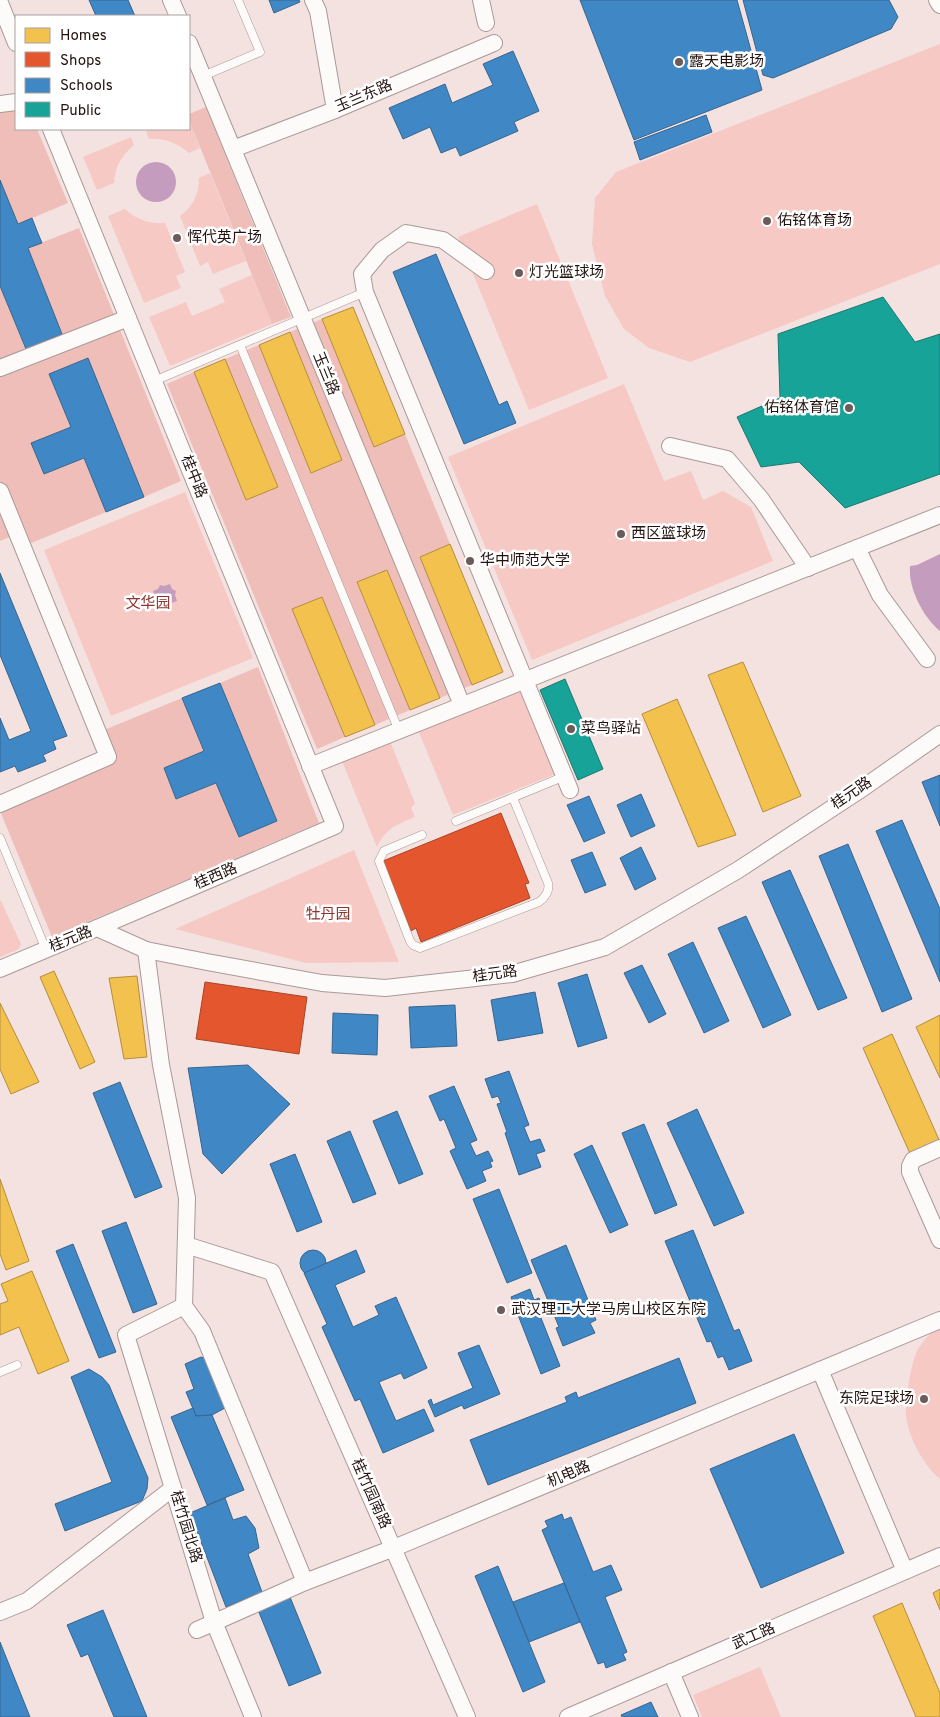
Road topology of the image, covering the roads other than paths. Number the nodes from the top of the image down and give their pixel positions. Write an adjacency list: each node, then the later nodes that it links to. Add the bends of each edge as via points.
1 (171, 0): 8 (street)
2 (238, 0): 13 (lane, via 260,52)
3 (313, 0): 16 (street, via 318,11)
4 (481, 0): 9 (street)
5 (937, 0): 7 (street)
6 (0, 3): 10 (street)
7 (940, 5)
8 (178, 15)
9 (486, 23)
10 (15, 40)
11 (494, 43): 16 (street, 玉兰东路)
12 (190, 46): 13 (street, 玉兰路)
13 (202, 76): 18 (street, 玉兰路)
14 (15, 102): 15 (street)
15 (0, 104)
16 (335, 110): 18 (street, 玉兰东路)
17 (51, 130): 21 (street, 桂中路)
18 (233, 149): 22 (street, 玉兰路)
19 (486, 271): 20 (street, via 443,240 406,233 382,250 362,274)
20 (365, 292): 22 (lane); 32 (street)
21 (128, 318): 24 (street); 25 (street, 桂中路)
22 (302, 318): 23 (lane); 33 (street, 玉兰路)
23 (240, 344): 25 (lane); 34 (lane)
24 (0, 368)
25 (154, 380): 36 (street, 桂中路)
26 (670, 446): 30 (street, via 727,459 761,499)
27 (0, 491): 39 (street, via 108,757)
28 (940, 515): 29 (street)
29 (857, 548): 30 (street); 31 (street, via 880,595)
30 (808, 568): 32 (street)
31 (927, 659)
32 (525, 680): 33 (street); 37 (street)
33 (462, 705): 34 (street)
34 (399, 731): 36 (street)
35 (940, 734): 46 (street, 桂元路, via 738,870 605,947 512,974 385,988 322,983)
36 (310, 766): 41 (street, 桂中路)
37 (567, 783): 38 (lane)
38 (512, 798): 40 (lane); 42 (lane, via 549,889 543,898 530,905 420,948 410,941 379,861 384,851)
39 (0, 804)
40 (456, 821)
41 (335, 826): 44 (street, 桂西路)
42 (422, 835)
43 (0, 838): 45 (lane)
44 (97, 928): 45 (street, 桂元路); 46 (street, 桂元路)
45 (46, 950): 47 (street, 桂元路)
46 (146, 950): 50 (street, via 161,1065 187,1198)
47 (0, 969)
48 (940, 1148): 49 (street, via 913,1160 910,1166)
49 (940, 1240)
50 (186, 1245): 51 (street); 57 (street, 桂竹园南路, via 272,1272)
51 (184, 1306): 56 (street, 桂竹园北路, via 126,1335); 60 (street, via 202,1330)
52 (940, 1320): 54 (street, 机电路)
53 (17, 1365): 55 (lane)
54 (820, 1370): 57 (street, 机电路); 59 (street)
55 (0, 1372)
56 (173, 1488): 61 (street, via 27,1601); 62 (street, 桂竹园北路)
57 (394, 1548): 60 (street, 机电路); 66 (street, 桂竹园南路)
58 (940, 1556): 59 (street, 武工路)
59 (905, 1571): 64 (street, 武工路)
60 (305, 1582): 62 (street, 机电路)
61 (0, 1612)
62 (214, 1622): 63 (street, 机电路); 65 (street, 桂竹园北路)
63 (198, 1630)
64 (671, 1672): 67 (street, 武工路); 68 (street)
65 (253, 1717)
66 (467, 1717)
67 (568, 1717)
68 (690, 1717)

